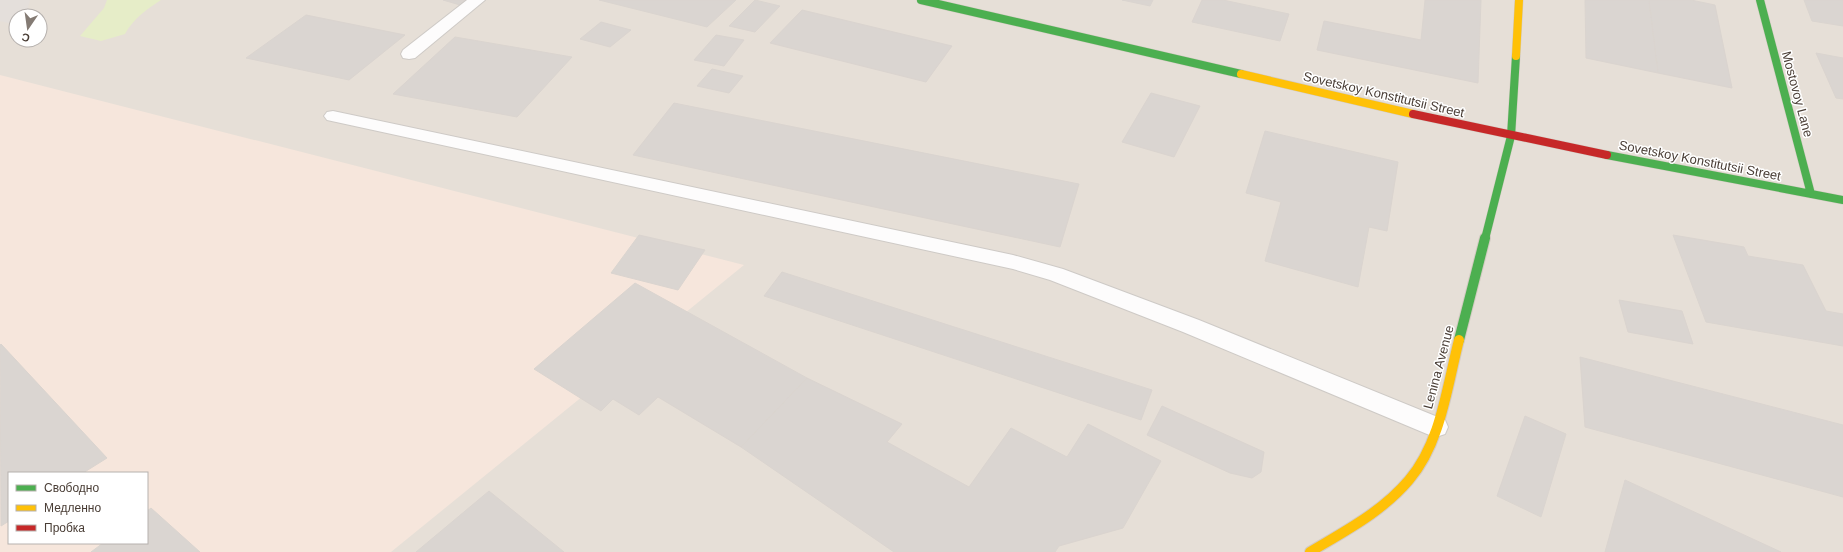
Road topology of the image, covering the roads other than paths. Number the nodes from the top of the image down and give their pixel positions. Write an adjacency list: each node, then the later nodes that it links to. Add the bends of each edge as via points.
1 (477, 0): 5 (lane)
2 (922, 0): 7 (main road, Sovetskoy Konstitutsii Street)
3 (1519, 0): 7 (main road, Lenina Avenue)
4 (1760, 0): 8 (main road, Mostovoy Lane)
5 (409, 54)
6 (333, 116): 10 (lane, via 1013,262 1056,274 1191,326)
7 (1511, 136): 8 (main road, Sovetskoy Konstitutsii Street); 10 (main road, Lenina Avenue)
8 (1811, 194): 9 (main road, Sovetskoy Konstitutsii Street)
9 (1843, 200)
10 (1436, 428): 11 (main road, Lenina Avenue, via 1421,463 1390,501)
11 (1310, 552)

